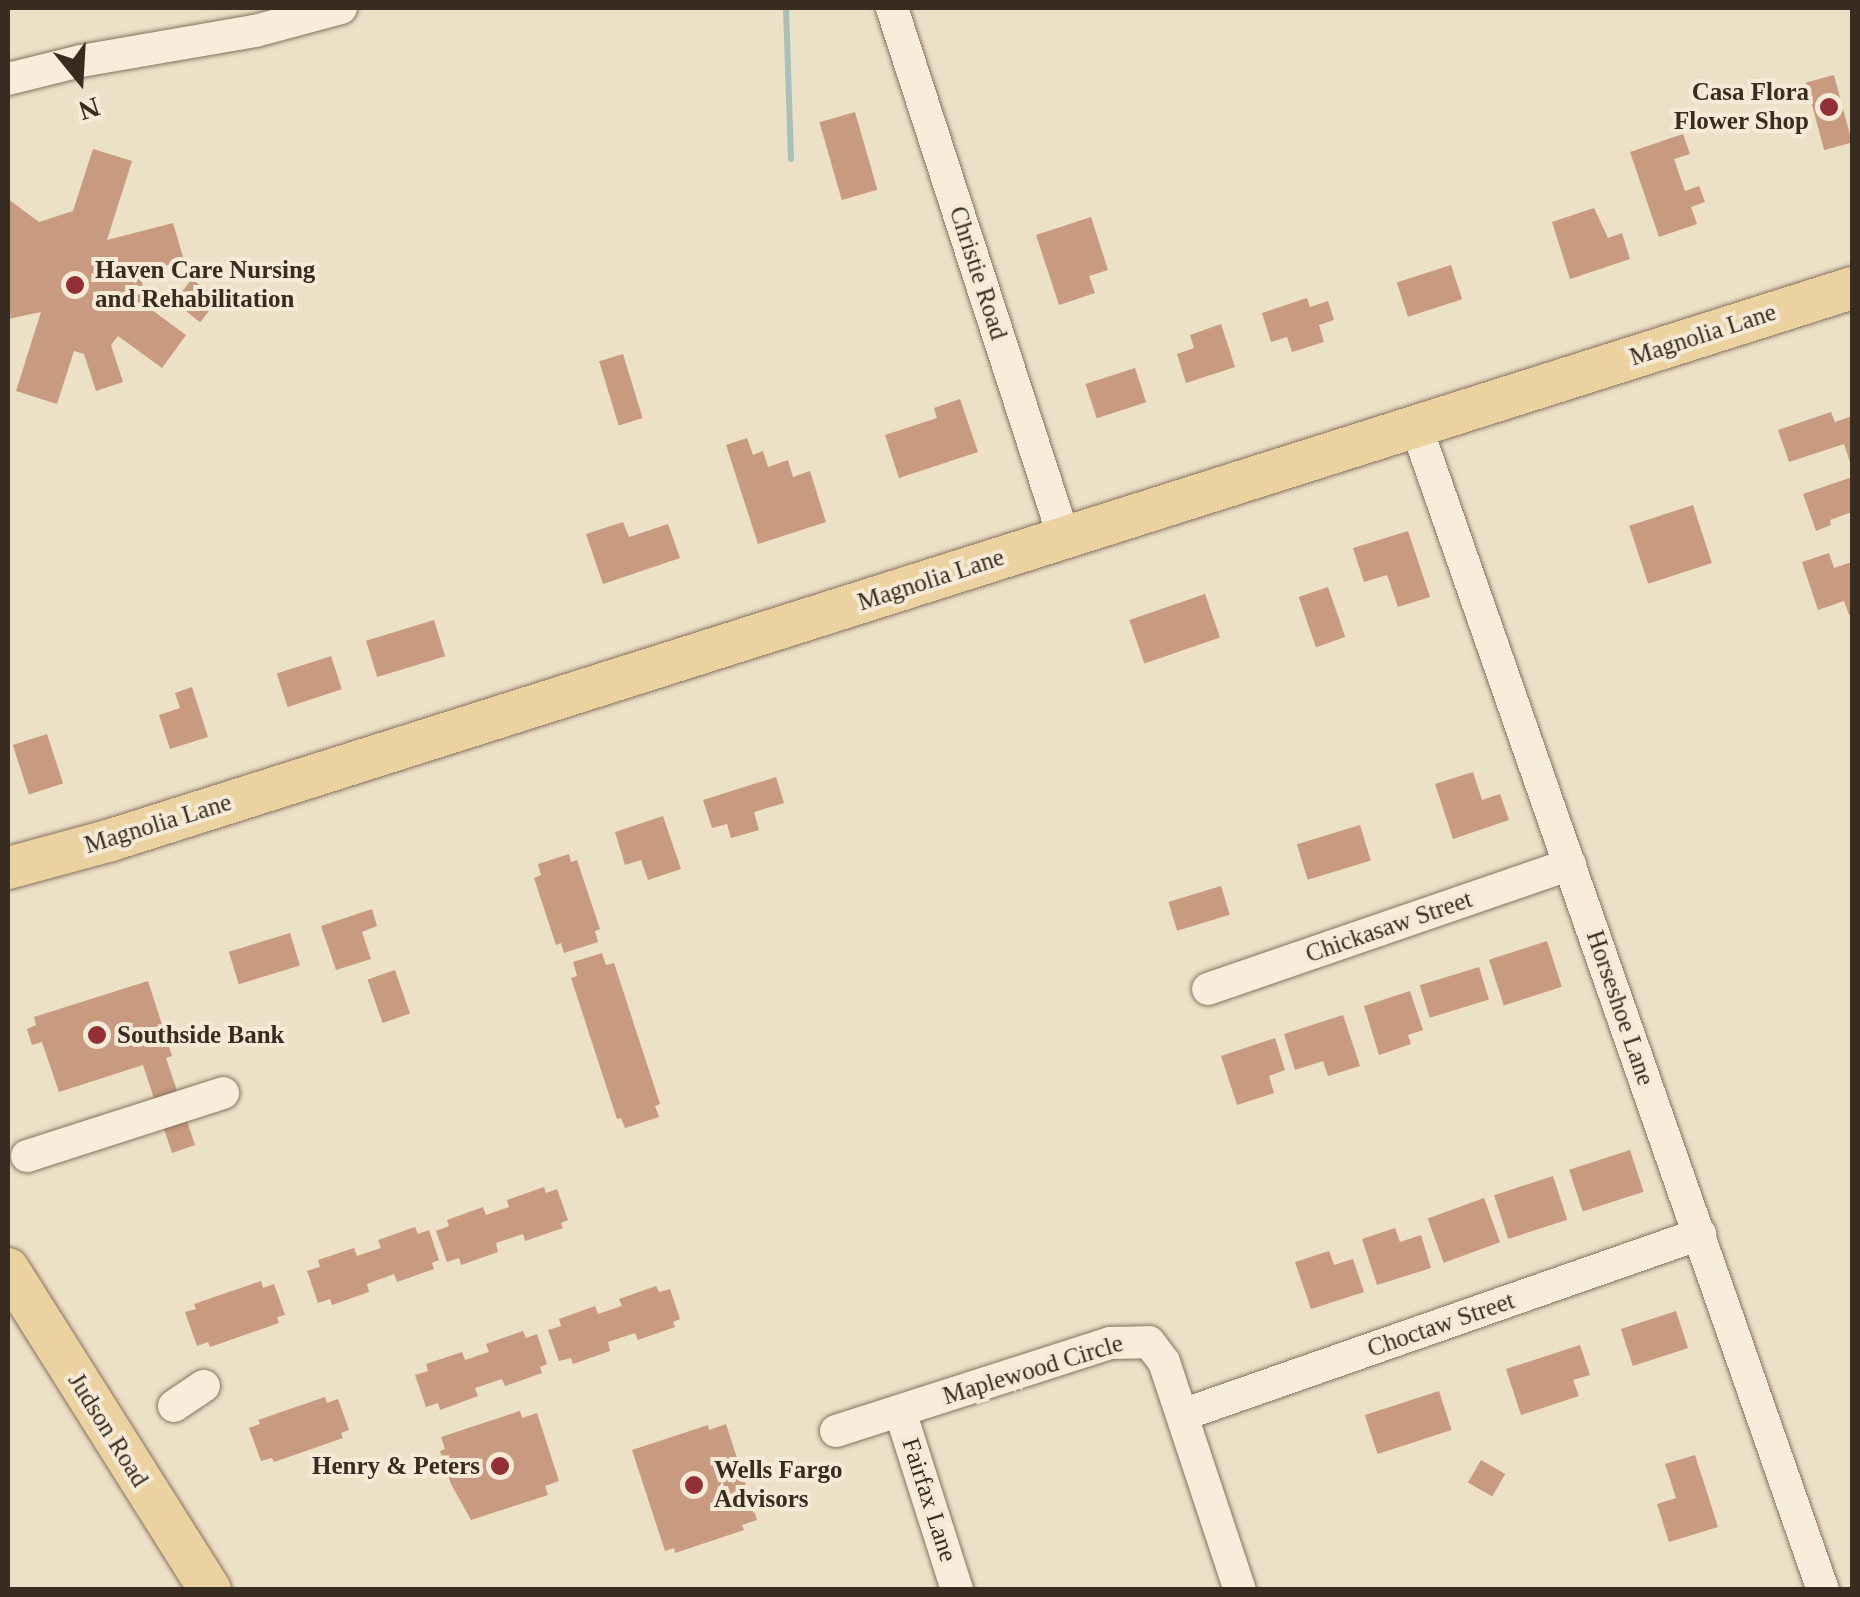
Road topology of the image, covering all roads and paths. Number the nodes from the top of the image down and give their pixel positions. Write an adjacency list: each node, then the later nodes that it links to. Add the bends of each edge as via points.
1 (340, 8): 3 (street)
2 (892, 8): 6 (street, Christie Road)
3 (8, 79)
4 (1852, 288): 5 (main road, Magnolia Lane)
5 (1416, 426): 6 (main road, Magnolia Lane); 7 (street, Horseshoe Lane)
6 (1064, 538): 8 (main road, Magnolia Lane)
7 (1570, 864): 9 (street, Chickasaw Street); 12 (street, Horseshoe Lane)
8 (8, 868)
9 (1208, 989)
10 (223, 1093): 11 (street)
11 (27, 1156)
12 (1700, 1234): 17 (street, Choctaw Street); 22 (street, Horseshoe Lane)
13 (8, 1270): 19 (main road, Judson Road)
14 (204, 1386): 15 (street)
15 (174, 1406)
16 (900, 1412): 17 (street, Maplewood Circle, via 1139,1339 1158,1351); 18 (street, Maplewood Circle); 20 (street, Fairfax Lane)
17 (1182, 1415): 21 (street, Maplewood Circle)
18 (836, 1432)
19 (210, 1590)
20 (957, 1590)
21 (1240, 1590)
22 (1823, 1590)

